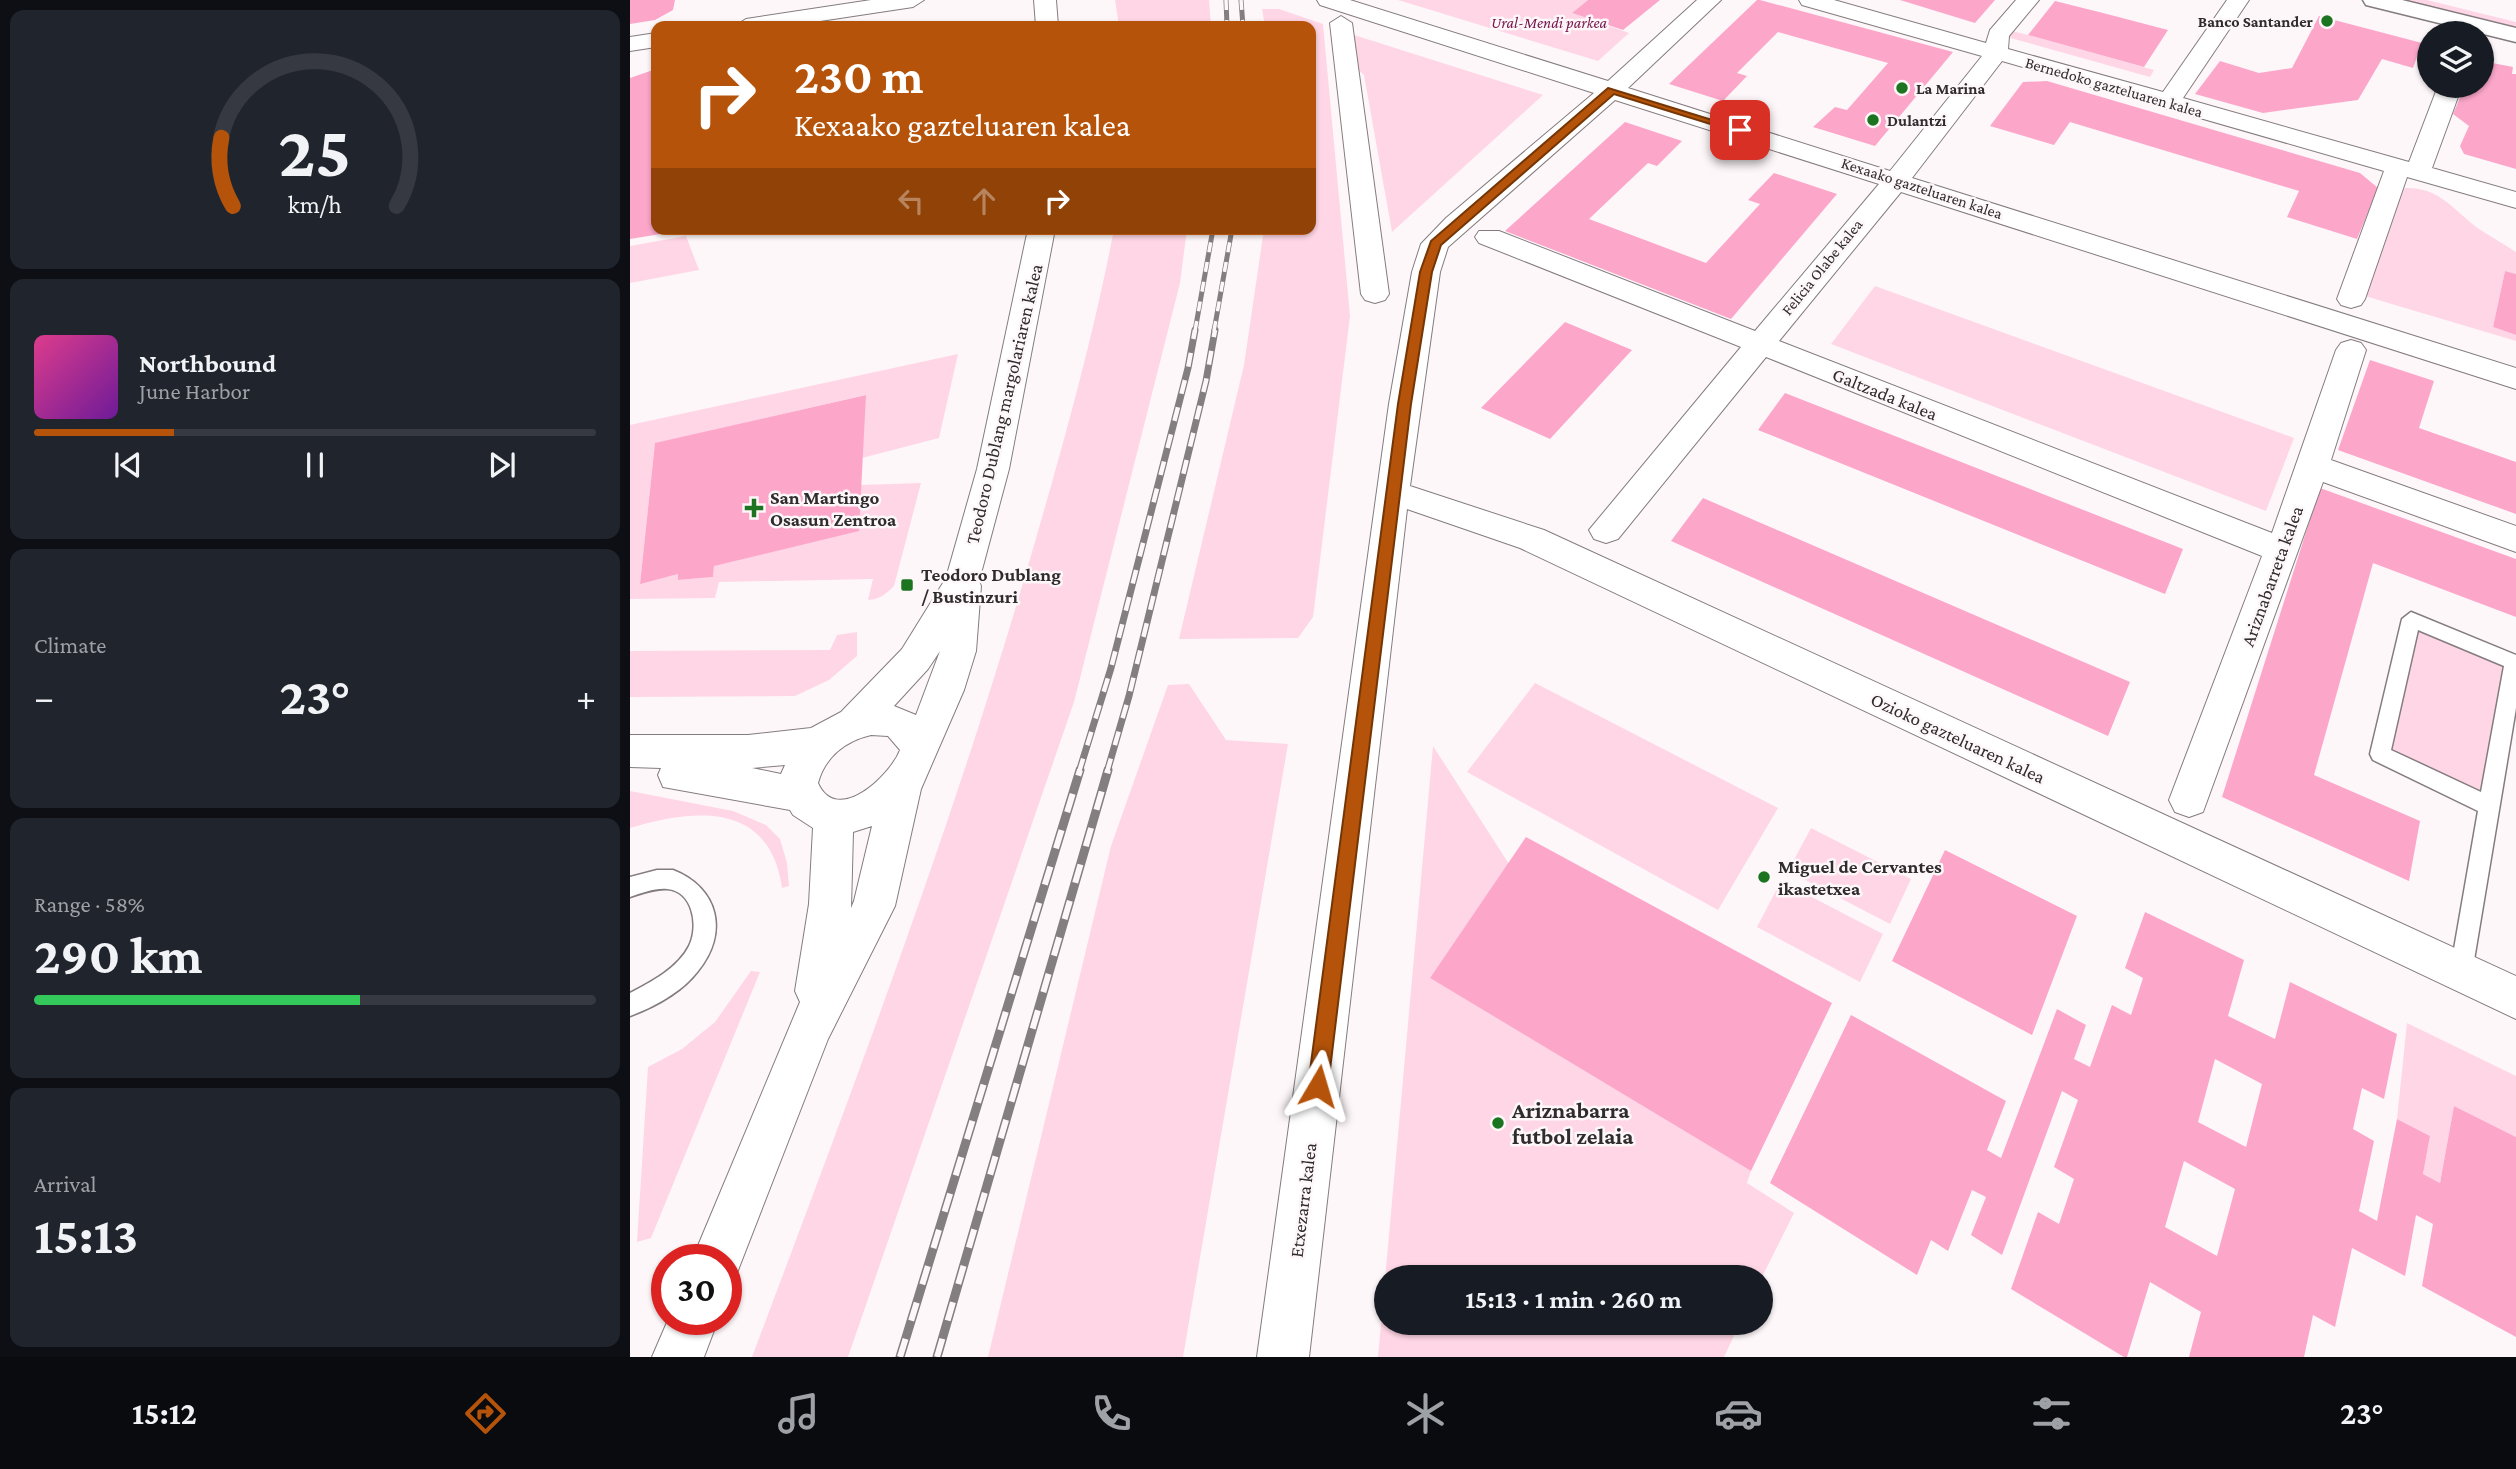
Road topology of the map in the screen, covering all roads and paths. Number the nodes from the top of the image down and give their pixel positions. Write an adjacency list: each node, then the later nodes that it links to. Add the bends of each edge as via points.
1 (913, 0): 11 (street)
2 (1045, 0): 12 (street)
3 (1328, 0): 18 (street, Kexaako gazteluaren kalea)
4 (1710, 0): 18 (street, Etxezarra kalea)
5 (1810, 0): 17 (street, Bernedoko gazteluaren kalea)
6 (2028, 0): 17 (street, Felicia Olabe kalea, via 1998,35)
7 (2238, 0): 20 (street)
8 (2374, 0): 14 (main road)
9 (2452, 0): 10 (main road)
10 (2516, 16)
11 (743, 21)
12 (1047, 21)
13 (1341, 23): 26 (street)
14 (2516, 36)
15 (651, 41): 16 (street)
16 (630, 44)
17 (1996, 53): 20 (street, Bernedoko gazteluaren kalea); 22 (street, Felicia Olabe kalea)
18 (1612, 90): 22 (street, Kexaako gazteluaren kalea); 32 (street, Etxezarra kalea, via 1435,244 1421,298)
19 (2444, 98): 21 (street)
20 (2168, 102): 21 (street, Bernedoko gazteluaren kalea)
21 (2407, 170): 23 (street, Bernedoko gazteluaren kalea); 27 (street)
22 (1895, 179): 28 (street, Felicia Olabe kalea); 30 (street, Kexaako gazteluaren kalea)
23 (2516, 200)
24 (1041, 235): 36 (street, Teodoro Dublang margolariaren kalea, via 993,468)
25 (1489, 237): 28 (street, Galtzada kalea)
26 (1375, 293)
27 (2351, 299)
28 (1759, 344): 33 (street, Felicia Olabe kalea); 35 (street, Galtzada kalea)
29 (2351, 350): 31 (street, Ariznabarreta kalea)
30 (2516, 379)
31 (2313, 466): 34 (street); 35 (street, Ariznabarreta kalea)
32 (1394, 493): 48 (street, Ozioko gazteluaren kalea, via 1532,539); 55 (street, Etxezarra kalea)
33 (1606, 530)
34 (2516, 539)
35 (2281, 550): 44 (street, Ariznabarreta kalea)
36 (963, 578): 38 (street, Teodoro Dublang margolariaren kalea, via 915,659); 40 (street, Teodoro Dublang margolariaren kalea, via 966,617 958,658)
37 (2515, 662): 46 (lane); 46 (lane, via 2411,619 2380,754)
38 (855, 722): 39 (street); 40 (street, via 899,722 909,729)
39 (819, 743): 41 (street, via 743,754); 45 (street, via 801,769 798,783)
40 (919, 750): 43 (street, via 911,776)
41 (630, 751)
42 (630, 773): 45 (street, via 701,776)
43 (901, 789): 45 (street, via 870,810); 51 (street, via 874,906)
44 (2189, 800)
45 (817, 806): 51 (street, via 835,857 832,908)
46 (2489, 806): 48 (lane)
47 (630, 887): 50 (lane, via 673,880 690,890 703,906 706,935 690,965)
48 (2460, 972): 49 (street, Ozioko gazteluaren kalea)
49 (2516, 998)
50 (630, 1005)
51 (810, 1027): 52 (street)
52 (723, 1244)
53 (687, 1335): 54 (street)
54 (678, 1357)
55 (1283, 1357)

